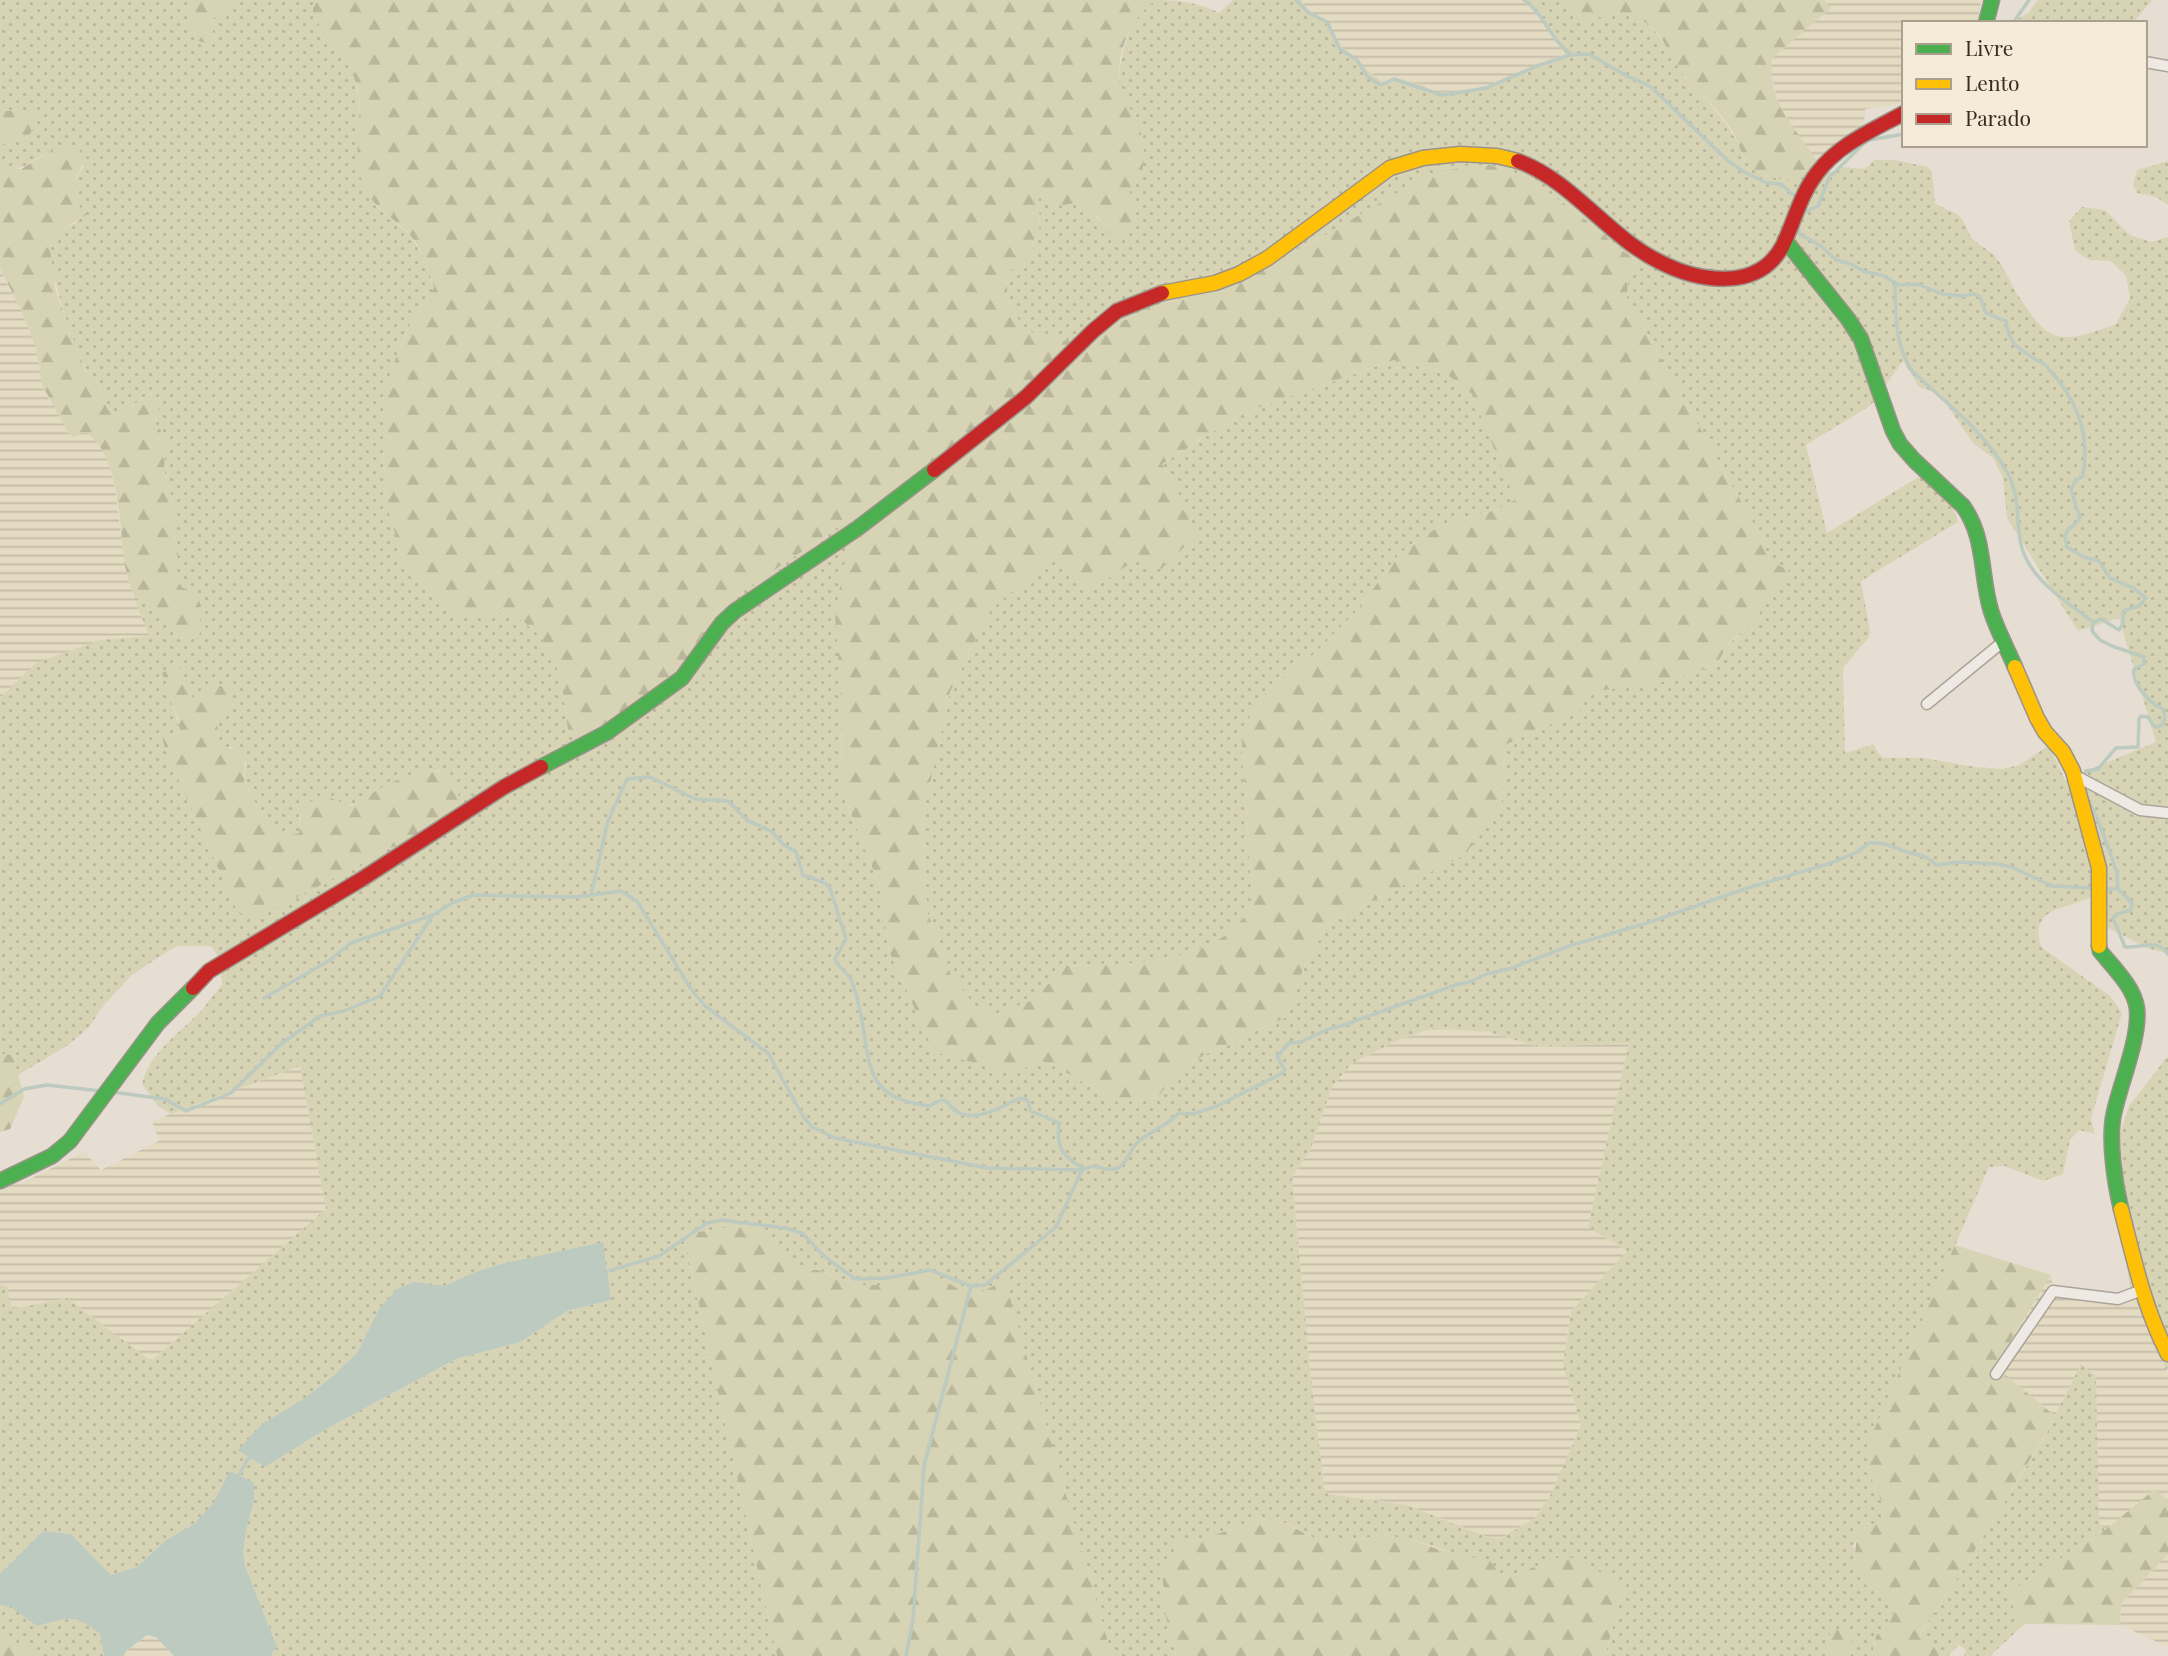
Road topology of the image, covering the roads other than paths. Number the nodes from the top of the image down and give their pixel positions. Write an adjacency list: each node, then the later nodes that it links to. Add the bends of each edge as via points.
1 (1992, 0): 2 (street)
2 (1987, 21)
3 (2147, 62): 4 (street)
4 (2168, 66)
5 (1902, 114): 6 (street, via 1854,140 1822,167 1805,190)
6 (1785, 240): 7 (street, via 1861,339 1900,444 1971,517 1981,544 1991,610); 11 (street, via 1761,270 1711,279 1656,261 1531,166 1487,155 1432,157 1390,169 1239,274 1165,292 1117,311 1026,397 905,494 735,611 682,678 664,693 606,733 503,786 362,879 209,971 158,1023 70,1141 52,1156)
7 (2005, 640): 8 (street); 9 (street, via 2037,718)
8 (1927, 704)
9 (2074, 775): 10 (street, via 2132,806); 12 (street, via 2099,868 2101,950 2137,1007 2136,1028 2114,1108 2112,1137 2119,1200)
10 (2168, 813)
11 (0, 1181)
12 (2142, 1290): 13 (street); 14 (street, via 2118,1299 2053,1291)
13 (2168, 1354)
14 (1996, 1374)

